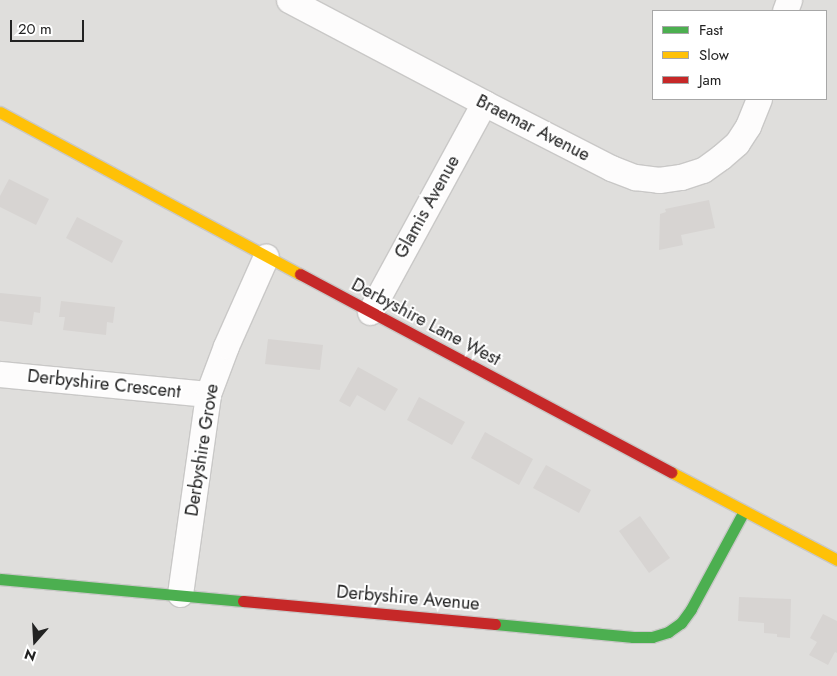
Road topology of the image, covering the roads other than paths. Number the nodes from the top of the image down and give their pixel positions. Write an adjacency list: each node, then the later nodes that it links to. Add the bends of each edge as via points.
1 (289, 0): 3 (street, Braemar Avenue)
2 (759, 100): 3 (street, Braemar Avenue, via 748,126 721,157 703,170 659,180 635,177 610,168)
3 (484, 103): 6 (street, Glamis Avenue)
4 (0, 112): 5 (street, Derbyshire Lane West)
5 (266, 256): 6 (street, Derbyshire Lane West); 8 (street, Derbyshire Grove)
6 (370, 312): 9 (street, Derbyshire Lane West)
7 (0, 374): 8 (street, Derbyshire Crescent)
8 (208, 394): 12 (street, Derbyshire Grove)
9 (744, 511): 10 (street, Derbyshire Lane West); 12 (street, Derbyshire Avenue, via 686,616 668,632 652,637)
10 (837, 560)
11 (0, 579): 12 (street, Derbyshire Avenue)
12 (180, 594)

